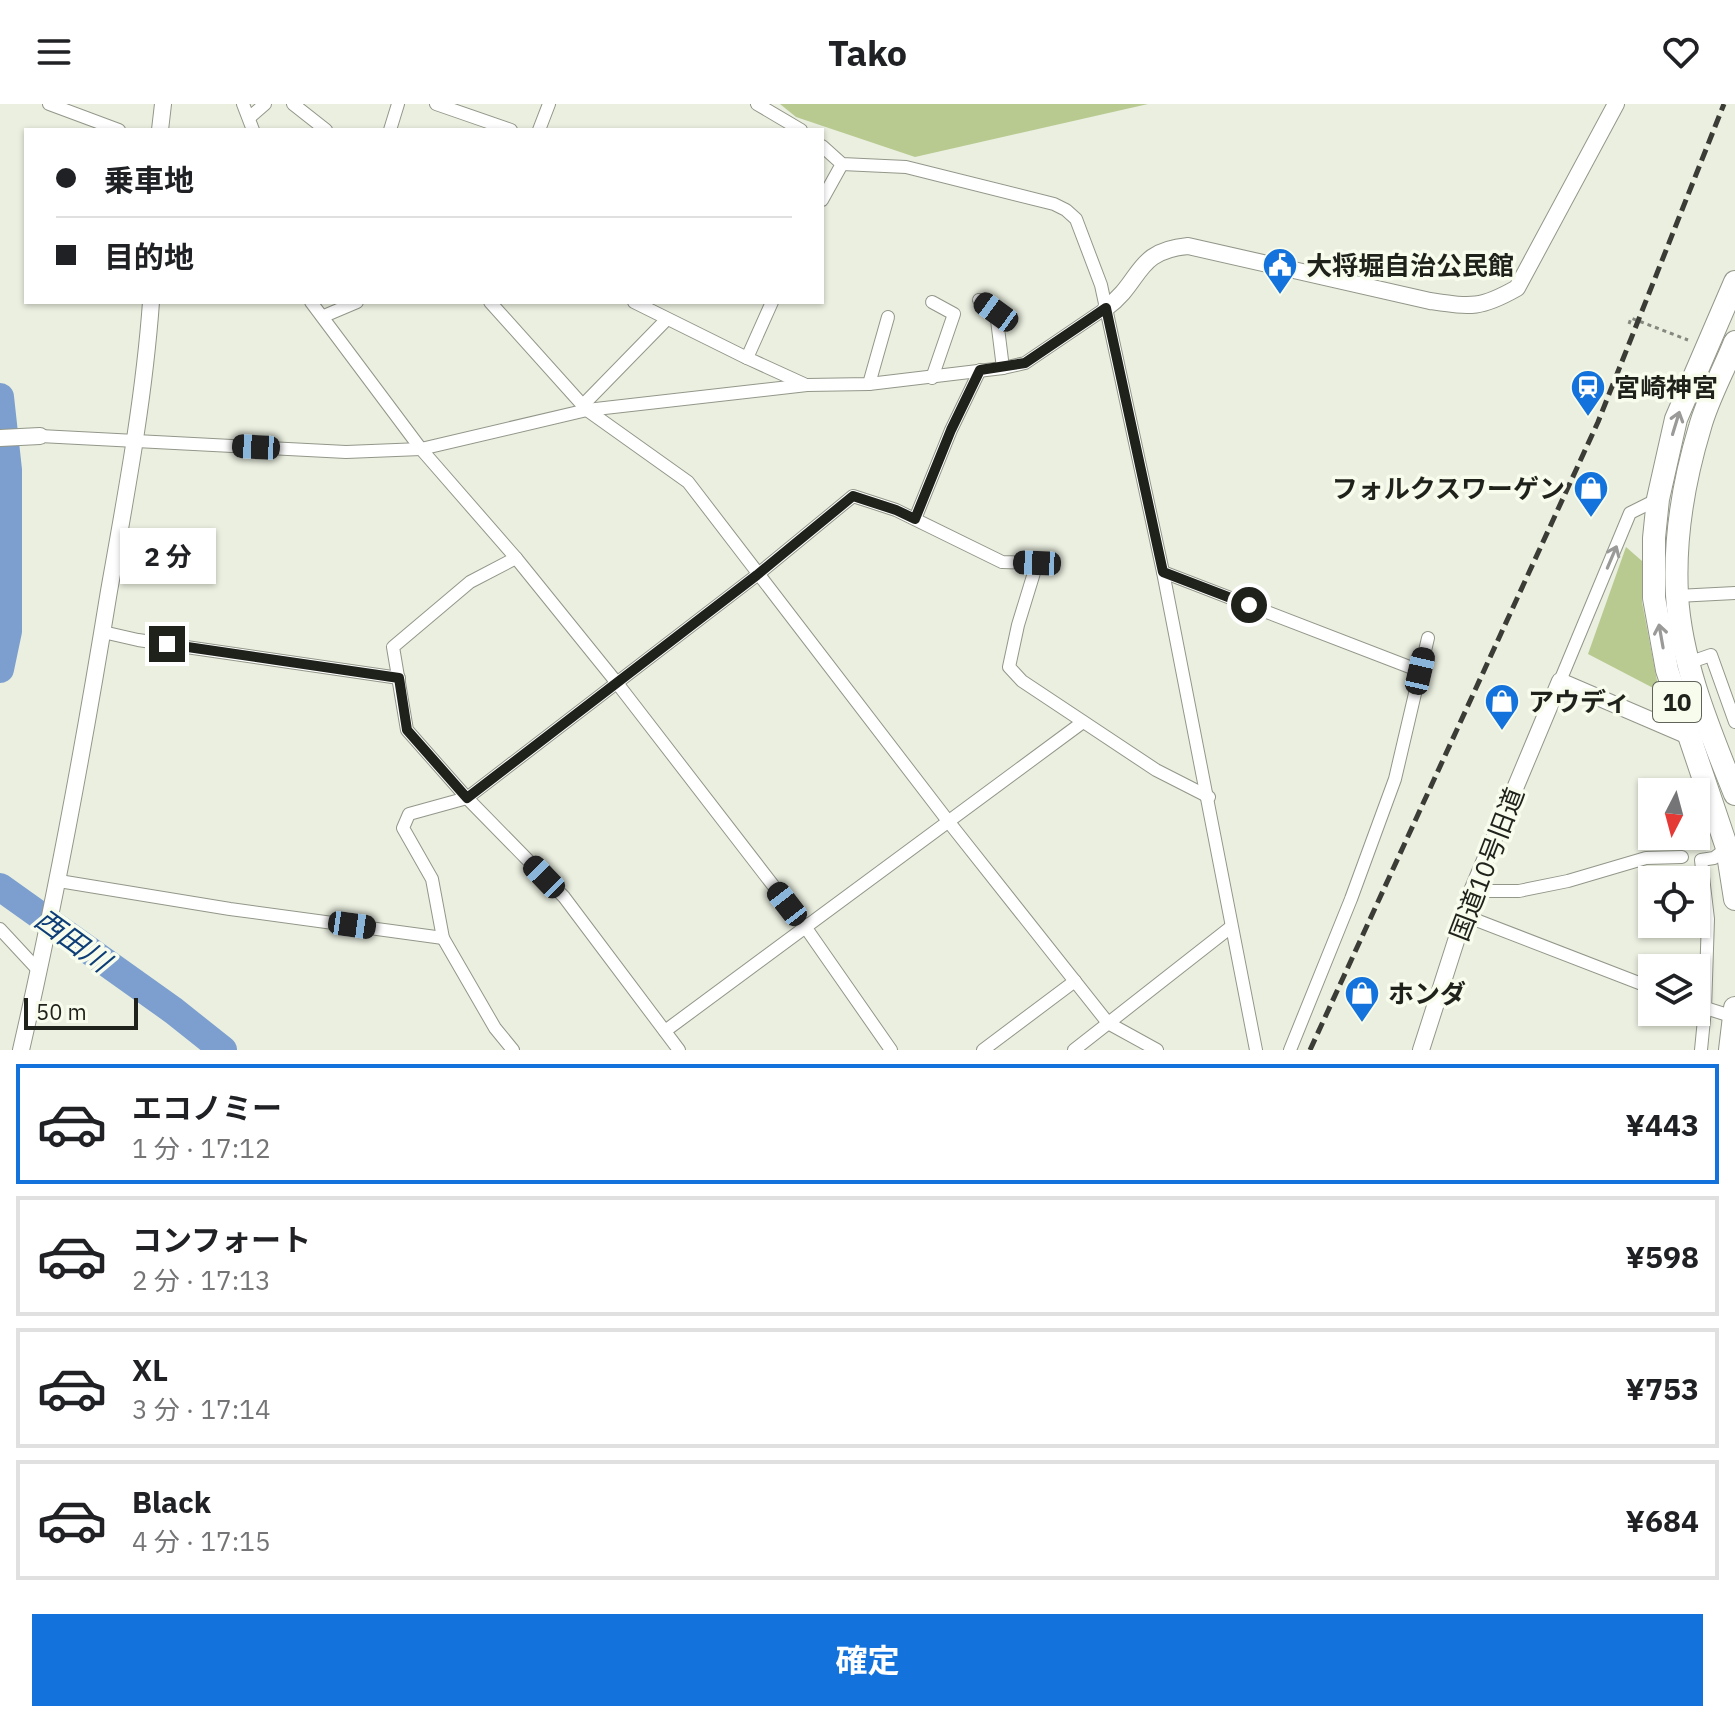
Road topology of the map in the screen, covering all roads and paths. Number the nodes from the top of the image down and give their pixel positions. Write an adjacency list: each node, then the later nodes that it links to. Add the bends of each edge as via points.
1 (49, 104): 12 (street)
2 (163, 104): 13 (street)
3 (243, 104): 11 (street)
4 (265, 104): 11 (street)
5 (293, 104): 14 (street)
6 (398, 104): 15 (street)
7 (436, 104): 16 (street)
8 (549, 104): 17 (street)
9 (757, 104): 18 (street)
10 (1616, 104): 31 (street, via 1517,288 1487,304 1430,301 1188,246 1155,253 1122,297)
11 (252, 123)
12 (114, 128)
13 (160, 128)
14 (323, 128)
15 (391, 128)
16 (505, 128)
17 (540, 128)
18 (798, 128)
19 (824, 148): 20 (street)
20 (842, 164): 21 (street); 31 (street, via 906,167 1066,210 1076,219)
21 (824, 196)
22 (1735, 282): 37 (highway, 10)
23 (979, 300): 39 (street, via 996,312)
24 (932, 302): 41 (street, via 954,314)
25 (151, 304): 47 (street)
26 (313, 304): 32 (street)
27 (352, 304): 32 (street)
28 (492, 304): 44 (street)
29 (638, 304): 34 (street)
30 (771, 304): 38 (street)
31 (1106, 308): 39 (street, via 1025,363); 52 (street)
32 (324, 316): 48 (street)
33 (888, 317): 42 (street)
34 (666, 320): 38 (street); 44 (street)
35 (1629, 324): 37 (path, via 1631,318)
36 (1735, 342): 55 (highway, 10, via 1700,424 1684,493)
37 (1707, 347): 49 (highway, 10, one-way to 37, via 1676,419)
38 (747, 358): 43 (street)
39 (1003, 368): 40 (street)
40 (980, 370): 41 (street); 50 (street)
41 (932, 378): 42 (street)
42 (869, 384): 43 (street)
43 (807, 385): 44 (street)
44 (585, 407): 48 (street); 53 (street, via 688,482)
45 (40, 436): 46 (street); 47 (street)
46 (0, 438)
47 (135, 442): 48 (street, via 346,452); 56 (street)
48 (421, 449): 51 (street)
49 (1658, 499): 61 (street, one-way to 49, via 1630,513); 65 (highway, 10, one-way to 49, via 1667,670 1654,598)
50 (915, 519): 53 (street, via 853,496); 63 (street, via 1002,562 1037,563 1009,667)
51 (516, 558): 60 (street, via 470,582 393,647); 62 (street)
52 (1163, 572): 59 (street); 68 (street)
53 (757, 575): 62 (street); 70 (street)
54 (1735, 593): 55 (street)
55 (1677, 596): 58 (highway, 10)
56 (103, 632): 60 (street); 73 (street)
57 (1428, 638): 59 (street)
58 (1688, 663): 64 (street, via 1711,655); 66 (highway, 10)
59 (1420, 671): 99 (street, via 1395,779)
60 (399, 678): 69 (street, via 407,730)
61 (1560, 681): 65 (street); 74 (street, 国道10号旧道)
62 (617, 683): 69 (street); 78 (street)
63 (1083, 722): 68 (street); 70 (street)
64 (1735, 722)
65 (1688, 736): 66 (street); 71 (highway, 10)
66 (1726, 748): 67 (highway, 10)
67 (1735, 794)
68 (1209, 797): 77 (street)
69 (467, 798): 80 (street, via 409,814 403,828 432,879); 90 (street, via 564,897)
70 (948, 821): 78 (street); 83 (street)
71 (1727, 848): 75 (highway, 10); 81 (street, via 1701,860 1708,919)
72 (1682, 857): 74 (street, via 1646,858 1519,891)
73 (59, 881): 80 (street); 82 (street)
74 (1472, 891): 76 (street, 国道10号旧道)
75 (1735, 899)
76 (1463, 915): 84 (street); 100 (street, 国道10号旧道)
77 (1231, 927): 88 (street); 98 (street)
78 (806, 928): 90 (street); 94 (street)
79 (0, 929): 82 (street)
80 (443, 938): 92 (street)
81 (1705, 954)
82 (40, 966): 91 (street)
83 (1075, 981): 88 (street); 95 (street)
84 (1638, 983)
85 (1735, 1008): 87 (highway)
86 (1710, 1010): 87 (street)
87 (1734, 1017): 102 (highway)
88 (1108, 1023): 96 (street); 97 (street)
89 (1701, 1026): 101 (street)
90 (665, 1031): 93 (street)
91 (21, 1050)
92 (513, 1050)
93 (679, 1050)
94 (891, 1050)
95 (983, 1050)
96 (1074, 1050)
97 (1157, 1050)
98 (1256, 1050)
99 (1290, 1050)
100 (1421, 1050)
101 (1701, 1050)
102 (1730, 1050)

